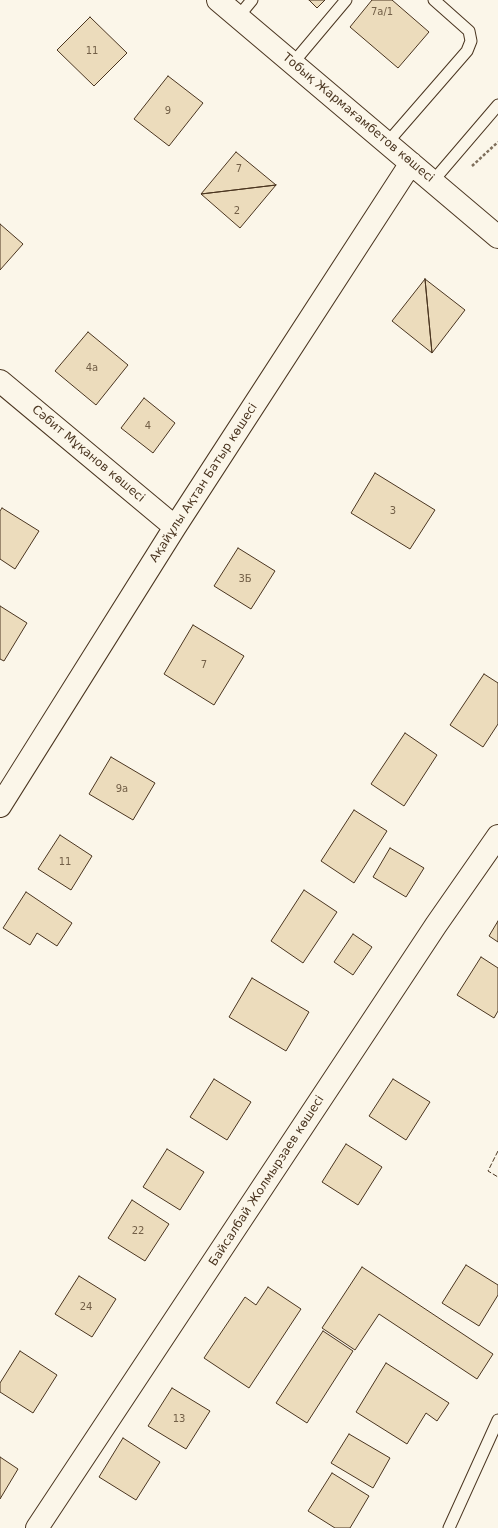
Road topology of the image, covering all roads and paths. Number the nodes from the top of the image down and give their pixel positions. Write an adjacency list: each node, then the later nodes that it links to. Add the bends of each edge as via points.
1 (218, 0): 5 (street, Тобық Жармағамбетов көшесі)
2 (252, 0): 5 (lane)
3 (346, 0): 6 (lane)
4 (434, 0): 8 (lane, via 469,32 471,41 467,51)
5 (238, 17): 6 (street, Тобық Жармағамбетов көшесі)
6 (293, 63): 8 (street, Тобық Жармағамбетов көшесі)
7 (498, 105): 10 (lane)
8 (387, 143): 9 (street, Тобық Жармағамбетов көшесі)
9 (411, 163): 10 (street, Тобық Жармағамбетов көшесі); 13 (street, Ақайұлы Ақтан Батыр көшесі)
10 (433, 181): 11 (street, Тобық Жармағамбетов көшесі)
11 (498, 236)
12 (0, 381): 13 (street, Сәбит Мұқанов көшесі)
13 (175, 527): 14 (street, Ақайұлы Ақтан Батыр көшесі)
14 (0, 806)
15 (498, 836): 17 (street, Байсалбай Жолмырзаев көшесі, via 432,931)
16 (498, 1420): 18 (lane)
17 (37, 1528)
18 (449, 1528)

